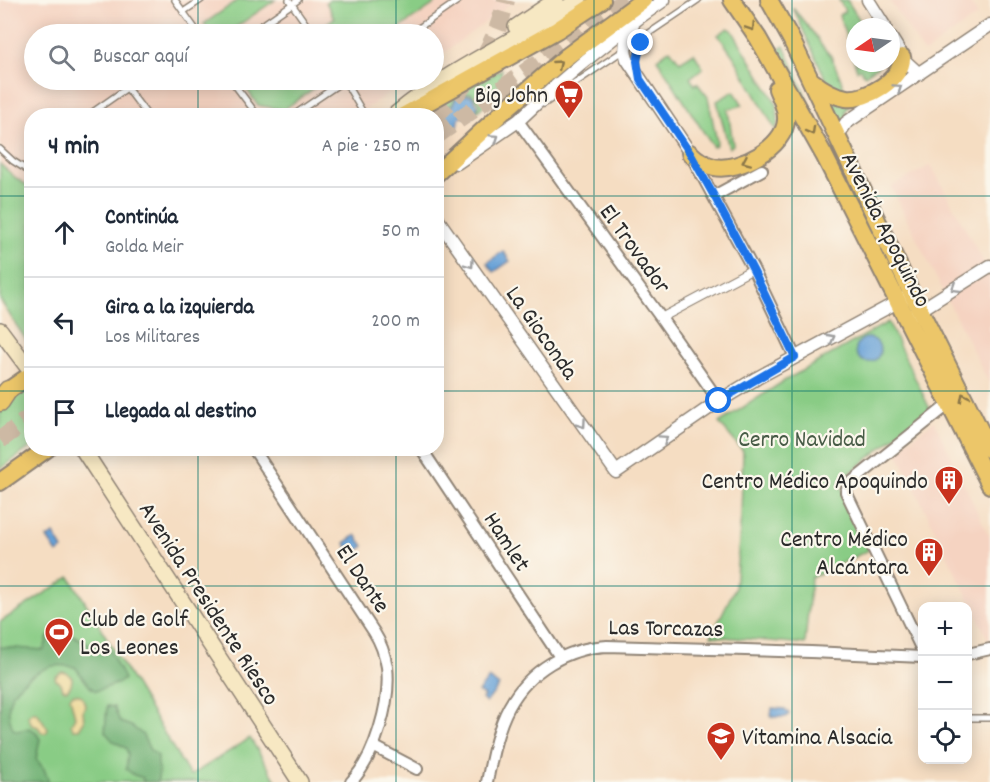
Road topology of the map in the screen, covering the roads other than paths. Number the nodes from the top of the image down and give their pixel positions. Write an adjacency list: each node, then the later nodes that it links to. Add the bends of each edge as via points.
1 (175, 0): 15 (lane)
2 (201, 0): 15 (lane)
3 (298, 0): 14 (lane)
4 (459, 0): 21 (lane)
5 (556, 0): 28 (main road, via 494,41)
6 (579, 0): 28 (main road)
7 (602, 0): 45 (main road, via 558,30)
8 (643, 0): 51 (main road, one-way to 8, via 566,57)
9 (664, 0): 16 (street)
10 (698, 0): 23 (lane)
11 (732, 0): 27 (main road, Avenida Apoquindo, one-way to 27)
12 (769, 0): 30 (main road, Avenida Apoquindo)
13 (868, 0): 17 (street)
14 (291, 2): 19 (lane); 20 (lane)
15 (183, 12): 18 (lane)
16 (640, 17): 24 (street, via 627,36); 46 (street)
17 (879, 18)
18 (192, 24)
19 (262, 24)
20 (306, 24)
21 (424, 24)
22 (990, 25): 29 (street)
23 (644, 38): 24 (lane); 32 (lane, via 637,61)
24 (625, 49): 32 (street); 46 (lane)
25 (900, 54): 26 (street)
26 (902, 57): 29 (street); 30 (main road, via 896,76 862,97 839,96)
27 (770, 58): 49 (main road, one-way to 49, via 787,119 777,142 729,167 707,165); 58 (main road, Avenida Apoquindo, one-way to 58)
28 (473, 60): 31 (main road)
29 (919, 74): 47 (street, one-way to 29, via 846,123)
30 (809, 78): 47 (main road, Avenida Apoquindo)
31 (444, 79)
32 (640, 79): 49 (street)
33 (124, 90): 39 (lane)
34 (128, 90): 40 (lane)
35 (238, 90): 41 (lane)
36 (330, 90): 42 (lane)
37 (350, 90): 43 (lane)
38 (427, 90): 44 (main road)
39 (98, 108)
40 (142, 108)
41 (252, 108)
42 (304, 108)
43 (360, 108)
44 (405, 108)
45 (418, 108)
46 (518, 121): 53 (street, one-way to 46); 60 (street, El Trovador)
47 (837, 137): 58 (main road, Avenida Apoquindo)
48 (0, 149): 50 (lane)
49 (690, 153): 54 (street)
50 (24, 168)
51 (444, 168)
52 (762, 170): 54 (street)
53 (444, 171)
54 (714, 196): 57 (street)
55 (444, 227): 66 (street, La Gioconda, one-way to 66, via 616,472)
56 (990, 266): 59 (street, one-way to 59)
57 (753, 270): 60 (street); 62 (street)
58 (904, 298): 59 (main road, Avenida Apoquindo); 62 (street, one-way to 58)
59 (913, 314): 67 (main road, Avenida Apoquindo); 68 (main road, Avenida Apoquindo, one-way to 59)
60 (661, 318): 66 (street, El Trovador)
61 (0, 330): 63 (main road)
62 (795, 357): 66 (street)
63 (24, 362)
64 (24, 379): 65 (main road)
65 (3, 396)
66 (719, 401)
67 (949, 404): 74 (main road, Avenida Apoquindo); 75 (street, via 848,485 846,492)
68 (990, 450)
69 (37, 456): 73 (main road)
70 (87, 456): 84 (main road, Avenida Presidente Riesco)
71 (258, 456): 82 (street, El Dante, via 379,640 387,678)
72 (426, 456): 78 (street, Hamlet)
73 (0, 482)
74 (990, 485)
75 (918, 642)
76 (990, 649): 77 (street)
77 (972, 653)
78 (560, 657): 79 (street, Las Torcazas, via 607,646); 86 (street, Las Torcazas, via 523,686 509,707)
79 (918, 657)
80 (972, 718): 81 (lane)
81 (990, 718)
82 (373, 746): 83 (street); 85 (street, El Dante)
83 (417, 770)
84 (300, 782)
85 (351, 782)
86 (487, 782)

